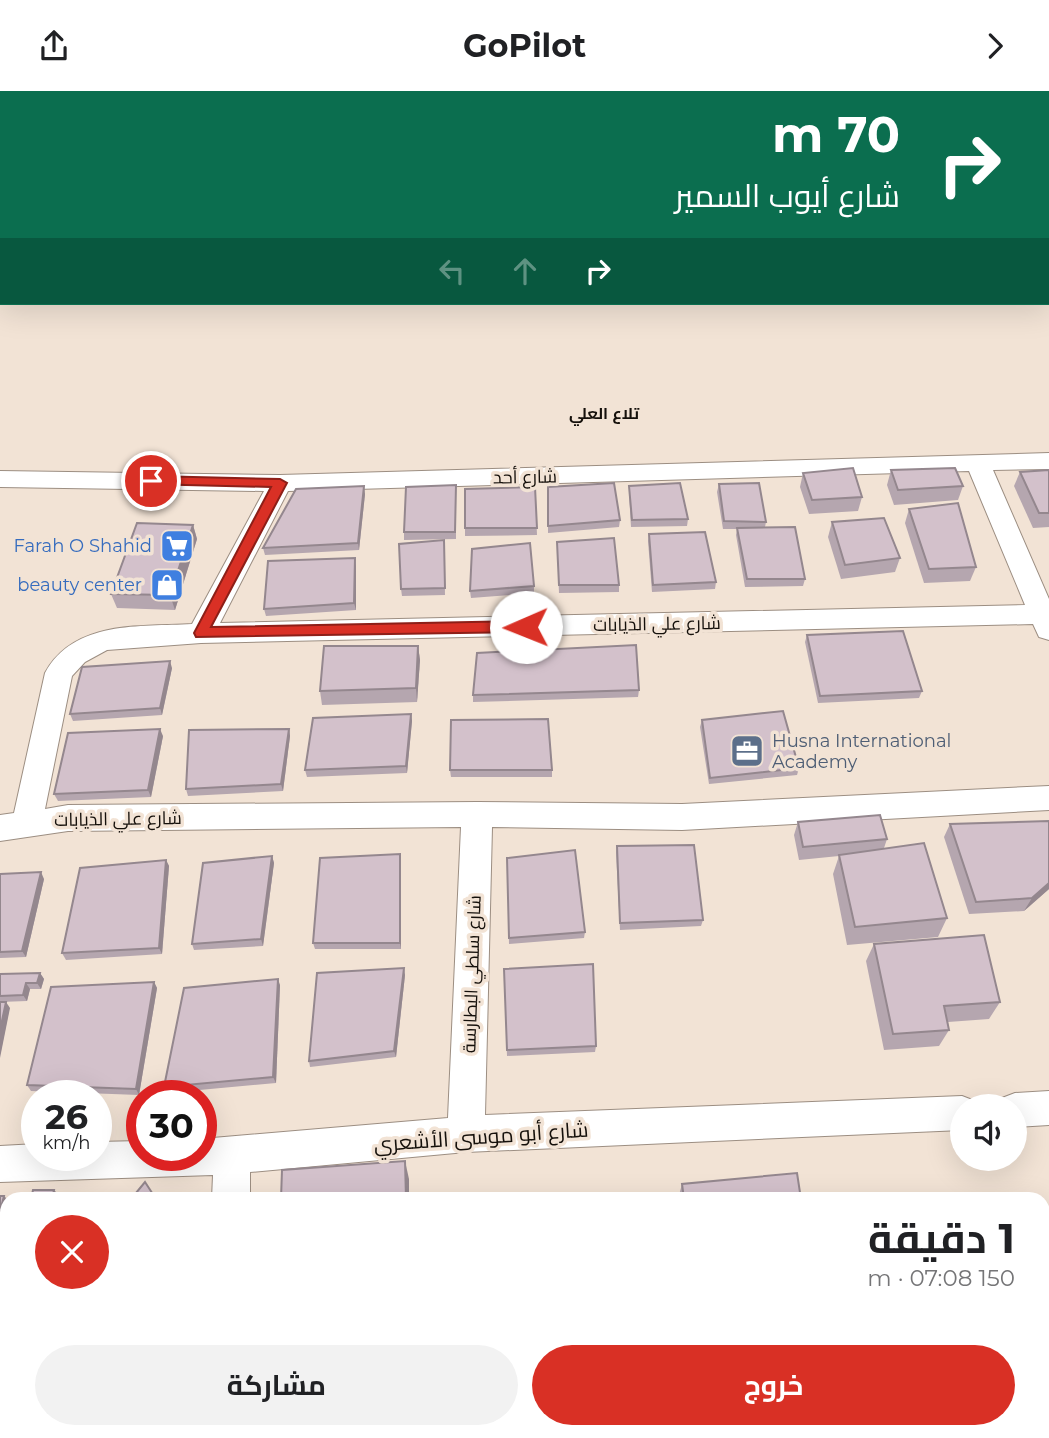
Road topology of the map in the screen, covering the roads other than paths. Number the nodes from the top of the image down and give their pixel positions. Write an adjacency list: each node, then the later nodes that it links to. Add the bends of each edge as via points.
1 (1049, 461): 2 (street, شارع أحد)
2 (978, 463): 4 (street, شارع أحد); 5 (street)
3 (0, 479): 4 (street, شارع أحد)
4 (280, 483): 6 (street)
5 (1045, 622): 6 (street, شارع علي الذيابات)
6 (201, 633): 9 (street, شارع علي الذيابات, via 102,640 75,655 59,673)
7 (1049, 798): 8 (street, شارع علي الذيابات, via 682,817)
8 (477, 814): 9 (street, شارع علي الذيابات, via 68,818); 13 (street, شارع سلطي البطارسة)
9 (13, 825)
10 (1049, 1108): 11 (street)
11 (1027, 1109)
12 (950, 1113): 13 (street, شارع أبو موسى الأشعري)
13 (466, 1134): 14 (street, شارع أبو موسى الأشعري)
14 (233, 1156): 15 (street, شارع أبو موسى الأشعري); 16 (street)
15 (0, 1164)
16 (231, 1192)

